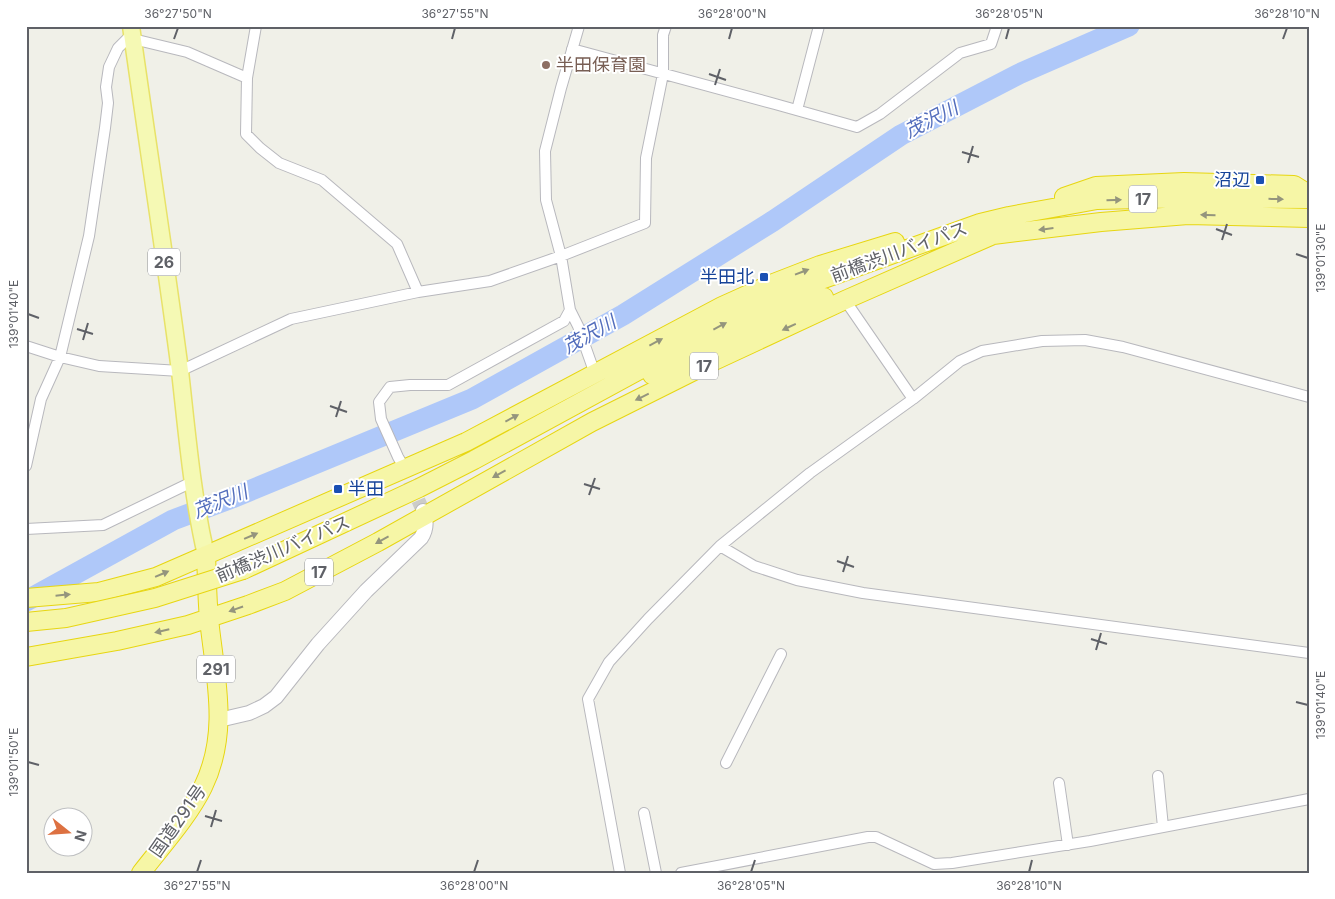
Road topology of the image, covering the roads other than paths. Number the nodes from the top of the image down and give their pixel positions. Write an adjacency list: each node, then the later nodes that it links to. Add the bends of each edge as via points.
1 (256, 26): 9 (street)
2 (579, 26): 7 (street)
3 (666, 26): 8 (street)
4 (819, 26): 10 (street)
5 (998, 26): 10 (street, via 991,44 960,54 880,114 857,127)
6 (132, 33): 9 (street); 19 (street, via 118,48 109,67 106,120 89,236); 20 (main road, 26)
7 (572, 49): 8 (street); 14 (street, via 545,151 546,200)
8 (663, 74): 10 (street); 14 (street, via 646,158 644,223)
9 (247, 78): 15 (street, via 246,134 279,163 322,180 397,244)
10 (797, 110)
11 (1307, 199): 13 (highway, 前橋渋川バイパス / 17, one-way to 11, via 1009,216 1097,200)
12 (1309, 218): 13 (highway, 前橋渋川バイパス / 17, one-way to 13, via 1188,215)
13 (986, 229): 16 (highway, 17); 21 (highway, 17, one-way to 13, via 722,306 820,265 902,240); 33 (highway, 前橋渋川バイパス / 17, bridge, via 824,297 524,433 419,488 243,570 155,598 66,618)
14 (561, 256): 15 (street, via 490,281); 17 (street)
15 (418, 292): 20 (street, via 291,319)
16 (845, 300): 23 (street); 27 (highway, 17, one-way to 27, via 592,422)
17 (570, 310): 21 (street); 25 (street, via 564,321 448,385 390,387 379,402 380,419)
18 (26, 346): 19 (street)
19 (60, 357): 20 (street, via 99,366); 24 (street, via 41,399)
20 (180, 371): 26 (main road, 26)
21 (595, 374): 25 (highway, 17, one-way to 21, via 466,442)
22 (1309, 397): 23 (street, via 1123,347 1085,340 1042,341 982,351 960,361)
23 (913, 399): 29 (street, via 810,473)
24 (26, 466)
25 (404, 469): 30 (highway, 17, one-way to 25)
26 (194, 490): 28 (street, via 103,525); 30 (main road, 26)
27 (424, 514): 32 (highway, 17, one-way to 32, via 286,590); 37 (street, via 426,529 421,538 366,591 276,697 249,713)
28 (26, 530)
29 (720, 546): 34 (street, via 754,566 797,580 863,593); 46 (street, via 609,662 588,699)
30 (206, 555): 31 (highway, 17, one-way to 30, via 99,592 156,577); 32 (highway, 国道291号 / 291)
31 (26, 598)
32 (209, 619): 36 (highway, 17, one-way to 36, via 117,641); 37 (highway, 国道291号 / 291)
33 (26, 622)
34 (1309, 652)
35 (782, 654): 38 (street)
36 (29, 657)
37 (219, 720): 45 (highway, 国道291号 / 291, via 217,748 202,788)
38 (726, 763)
39 (1158, 776): 43 (street)
40 (1059, 783): 44 (street)
41 (1309, 799): 43 (street)
42 (644, 813): 47 (street)
43 (1163, 827): 44 (street)
44 (1068, 845): 48 (street, via 934,864 876,837 868,837)
45 (141, 873)
46 (620, 873)
47 (656, 873)
48 (681, 873)

